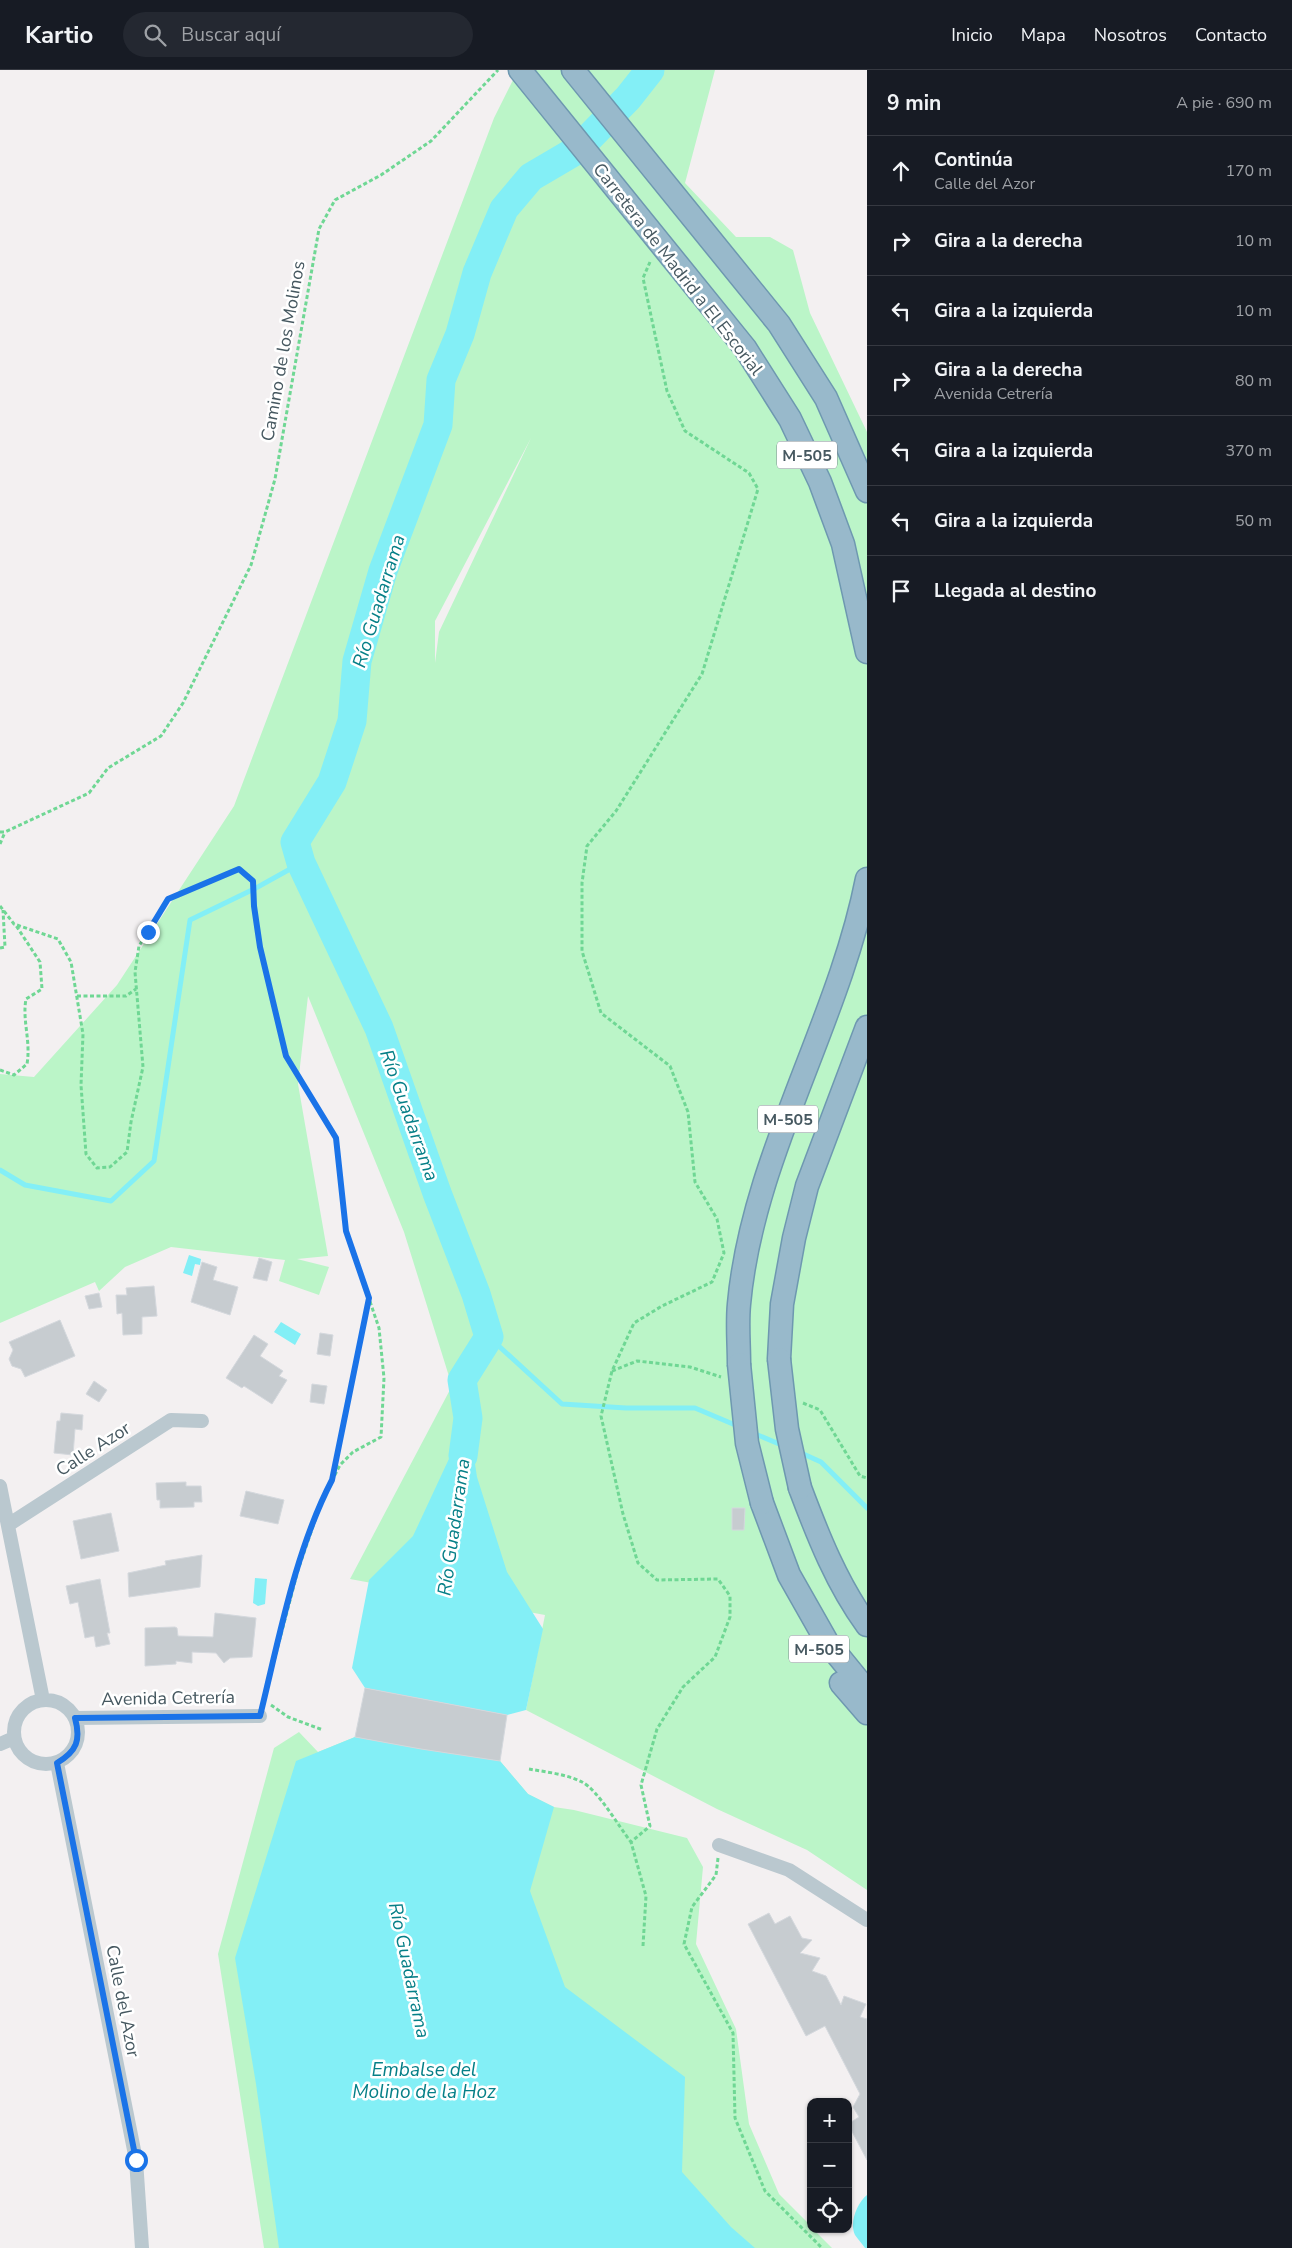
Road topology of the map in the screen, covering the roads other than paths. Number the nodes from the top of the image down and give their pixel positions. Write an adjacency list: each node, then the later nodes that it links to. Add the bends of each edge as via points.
1 (520, 70): 4 (highway, Carretera de Madrid a El Escorial / M-505, via 745,348 790,419 820,482 843,544)
2 (573, 70): 3 (highway, M-505, via 779,324 826,398)
3 (867, 491)
4 (867, 652)
5 (867, 878): 10 (highway, M-505, bridge, via 859,920 831,1004 767,1175 752,1230 739,1304 733,1372 762,1503)
6 (867, 1027): 11 (highway, M-505, bridge, via 807,1186 782,1304 779,1359 787,1430 800,1488 820,1541 856,1611)
7 (202, 1421): 9 (street, Calle Azor, via 171,1420)
8 (0, 1486): 9 (street)
9 (8, 1525): 13 (street)
10 (789, 1575): 12 (highway, M-505, via 827,1642); 14 (highway, M-505, via 803,1624 839,1682)
11 (867, 1625)
12 (867, 1691)
13 (43, 1700): 16 (street, via 62,1704); 17 (street, via 30,1704 20,1713 14,1725)
14 (867, 1713)
15 (260, 1716): 16 (street, Avenida Cetrería)
16 (75, 1718): 19 (street, via 79,1731 77,1744 69,1756)
17 (14, 1738): 18 (street); 19 (street, via 19,1751 30,1761 43,1765)
18 (0, 1744)
19 (57, 1763): 22 (street, Calle del Azor, via 136,2160)
20 (719, 1845): 21 (street, via 789,1870)
21 (867, 1920)
22 (142, 2248)

